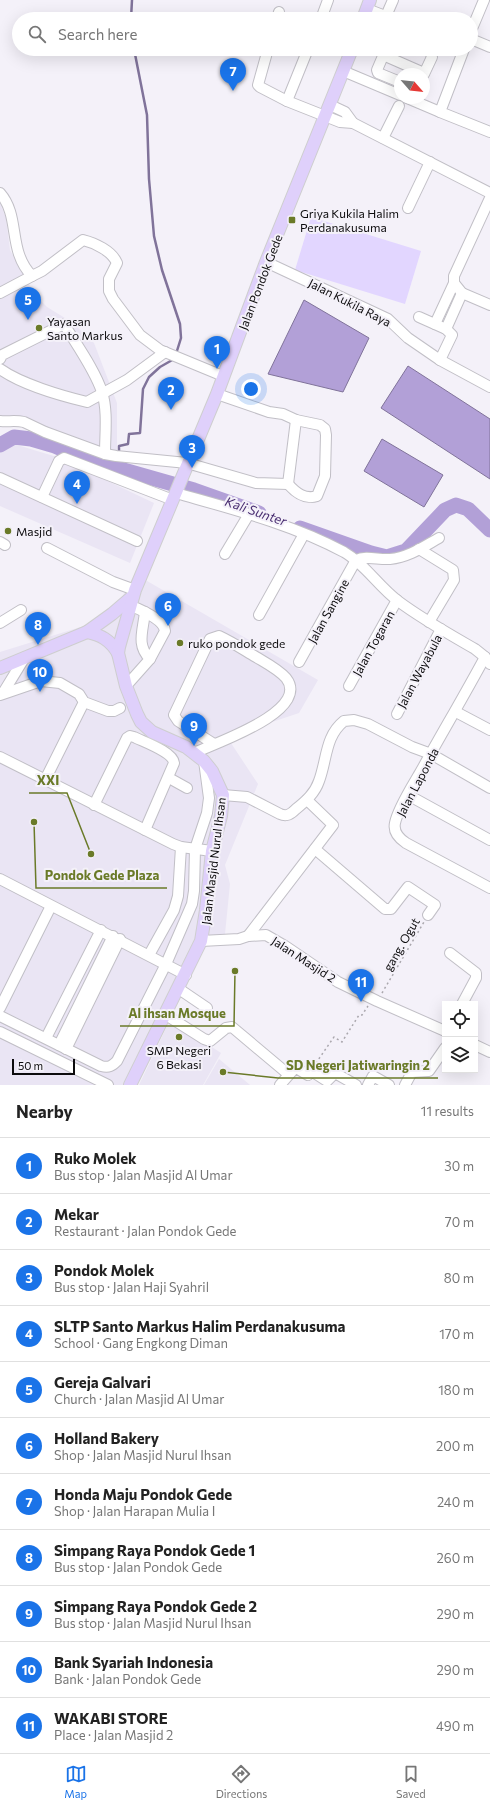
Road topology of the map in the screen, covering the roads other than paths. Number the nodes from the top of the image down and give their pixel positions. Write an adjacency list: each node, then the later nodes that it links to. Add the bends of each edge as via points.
1 (328, 0): 4 (street)
2 (393, 0): 5 (street)
3 (484, 0): 6 (street)
4 (324, 12)
5 (390, 12)
6 (478, 14)
7 (478, 42): 8 (street)
8 (490, 47)
9 (266, 56): 21 (street, via 258,84)
10 (305, 56): 21 (street)
11 (349, 56): 18 (main road, Jalan Pondok Gede)
12 (382, 56): 19 (street, via 378,73)
13 (391, 56): 16 (street)
14 (432, 56): 17 (street)
15 (461, 56): 25 (street)
16 (413, 68)
17 (427, 68)
18 (343, 71): 20 (street); 23 (main road, Jalan Pondok Gede)
19 (394, 80)
20 (394, 92)
21 (287, 101): 26 (street)
22 (421, 104): 25 (street)
23 (330, 105): 26 (main road, Jalan Pondok Gede); 27 (street, via 345,112)
24 (399, 106): 29 (street)
25 (440, 112): 28 (street)
26 (325, 117): 27 (street); 35 (main road, Jalan Pondok Gede)
27 (353, 123): 29 (street)
28 (490, 132)
29 (383, 138): 30 (street)
30 (430, 162): 32 (street); 34 (street)
31 (0, 193): 36 (street, via 9,205 20,260)
32 (490, 193)
33 (490, 198): 37 (street, via 454,276)
34 (408, 208)
35 (266, 262): 46 (street, Jalan Kukila Raya, via 388,319 403,334); 48 (main road, Jalan Pondok Gede)
36 (32, 276): 38 (street); 44 (street, via 42,272 83,240 100,246 117,263 108,283 113,299 140,334)
37 (454, 283): 39 (street); 42 (street)
38 (0, 292)
39 (462, 293): 40 (street); 43 (street)
40 (490, 306)
41 (419, 317): 42 (street)
42 (435, 324): 43 (street)
43 (446, 329): 46 (street, via 452,335)
44 (168, 354): 48 (street); 50 (street)
45 (0, 359): 50 (street, via 2,355 64,324 84,356)
46 (440, 360): 49 (street, Jalan Kukila Raya)
47 (0, 369): 50 (street, via 10,376 87,402)
48 (224, 376): 51 (main road, Jalan Pondok Gede)
49 (490, 386)
50 (102, 393): 54 (street)
51 (217, 394): 52 (street); 55 (main road, Jalan Pondok Gede)
52 (296, 420): 57 (street); 57 (street, via 320,425 325,429 325,476 317,496 311,498 300,495)
53 (0, 421): 54 (street, via 24,422)
54 (105, 454): 55 (street)
55 (185, 468): 57 (street, via 256,483); 58 (main road, Jalan Pondok Gede)
56 (0, 478): 59 (street)
57 (288, 484)
58 (175, 494): 59 (street, via 64,458 59,462); 60 (street); 68 (main road, Jalan Pondok Gede)
59 (42, 497): 63 (street)
60 (249, 514): 61 (street); 66 (street)
61 (304, 534): 67 (street); 72 (street)
62 (439, 538): 65 (street)
63 (137, 540)
64 (47, 548): 68 (street, via 113,582)
65 (419, 549): 67 (street, via 408,555 389,559 362,557); 73 (street, via 453,570 455,574)
66 (225, 554)
67 (356, 560): 69 (street); 81 (street, Jalan Sangine)
68 (131, 599): 71 (street); 76 (main road, Jalan Pondok Gede); 77 (main road, Jalan Masjid Nurul Ihsan)
69 (397, 600): 73 (street); 84 (street, Jalan Togaran)
70 (21, 610): 74 (street)
71 (145, 612): 79 (street, via 141,644); 79 (street, via 160,621 164,628 164,636)
72 (259, 615)
73 (429, 622): 75 (street)
74 (0, 623)
75 (441, 629): 80 (street); 89 (street, Jalan Wayabula)
76 (87, 632): 77 (main road, via 105,638); 78 (main road, Jalan Pondok Gede)
77 (118, 653): 83 (main road, Jalan Masjid Nurul Ihsan)
78 (24, 658): 82 (main road, Jalan Pondok Gede); 85 (street)
79 (150, 659): 83 (street)
80 (487, 661): 88 (street, Jalan Laponda)
81 (300, 662)
82 (0, 668)
83 (126, 686): 92 (main road, Jalan Masjid Nurul Ihsan, via 137,714 147,728)
84 (349, 686)
85 (2, 694): 86 (street, via 41,681 68,686 79,694)
86 (84, 702): 87 (street, via 108,711); 97 (street)
87 (120, 708)
88 (456, 712): 90 (street); 93 (street, Jalan Laponda)
89 (397, 714)
90 (490, 730)
91 (214, 744): 91 (street, via 178,721 174,715 210,639 219,636 279,671 287,680 290,691 286,703 273,714 257,725); 92 (street)
92 (194, 752): 95 (main road, Jalan Masjid Nurul Ihsan)
93 (431, 754): 99 (street); 101 (street, Jalan Laponda); 102 (street, via 368,724 354,720 344,721 332,735 320,780)
94 (0, 758): 97 (street)
95 (204, 761): 100 (main road, Jalan Masjid Nurul Ihsan, via 212,771); 107 (street, via 209,798 208,814)
96 (169, 778): 98 (street); 103 (street, via 174,763 171,756 130,736); 104 (street)
97 (45, 780): 103 (street)
98 (187, 788)
99 (490, 788)
100 (223, 795): 102 (street, via 247,797 286,816); 109 (main road, Jalan Masjid Nurul Ihsan, via 221,816)
101 (408, 795): 105 (street); 111 (street, Jalan Laponda, via 395,823 398,836 406,843)
102 (307, 800): 108 (street, via 333,825)
103 (94, 805): 104 (street)
104 (145, 830): 106 (street)
105 (490, 840)
106 (181, 847): 107 (street); 119 (street, via 178,896 174,910)
107 (195, 849): 109 (street); 120 (street, via 192,904)
108 (315, 849): 113 (street, via 385,909 391,909 408,887 435,905); 115 (street)
109 (212, 851): 117 (main road, Jalan Masjid Nurul Ihsan, via 206,917)
110 (0, 878): 112 (street)
111 (490, 888)
112 (51, 906): 114 (street); 124 (street)
113 (428, 915)
114 (101, 930): 116 (street); 130 (street)
115 (248, 936): 117 (street, Jalan Masjid 2, via 239,939); 128 (street, Jalan Masjid 2, via 266,935 338,982)
116 (116, 938): 119 (street); 132 (street)
117 (201, 941): 121 (main road, Jalan Masjid Nurul Ihsan)
118 (450, 953): 123 (street, via 476,973 476,978)
119 (149, 955): 120 (street)
120 (166, 964): 121 (street); 132 (street, via 114,1065 106,1067)
121 (186, 975): 122 (main road, Jalan Masjid Nurul Ihsan)
122 (179, 989): 125 (street); 126 (main road, Jalan Masjid Nurul Ihsan)
123 (464, 1001)
124 (0, 1008)
125 (207, 1008)
126 (166, 1015): 135 (street, via 210,1041 226,1028 232,1027); 137 (main road, Jalan Masjid Nurul Ihsan)
127 (0, 1016): 130 (street)
128 (442, 1030)
129 (0, 1032): 136 (street)
130 (46, 1038): 132 (street)
131 (478, 1046): 133 (street)
132 (62, 1047)
133 (490, 1051)
134 (442, 1052): 142 (street, via 429,1071 412,1072)
135 (288, 1074): 138 (street); 139 (street, via 298,1069 308,1075 311,1072 327,1081 335,1073)
136 (108, 1085)
137 (130, 1085)
138 (280, 1085)
139 (356, 1085)
140 (368, 1085): 141 (street, via 373,1076)
141 (390, 1085)
142 (405, 1085)

